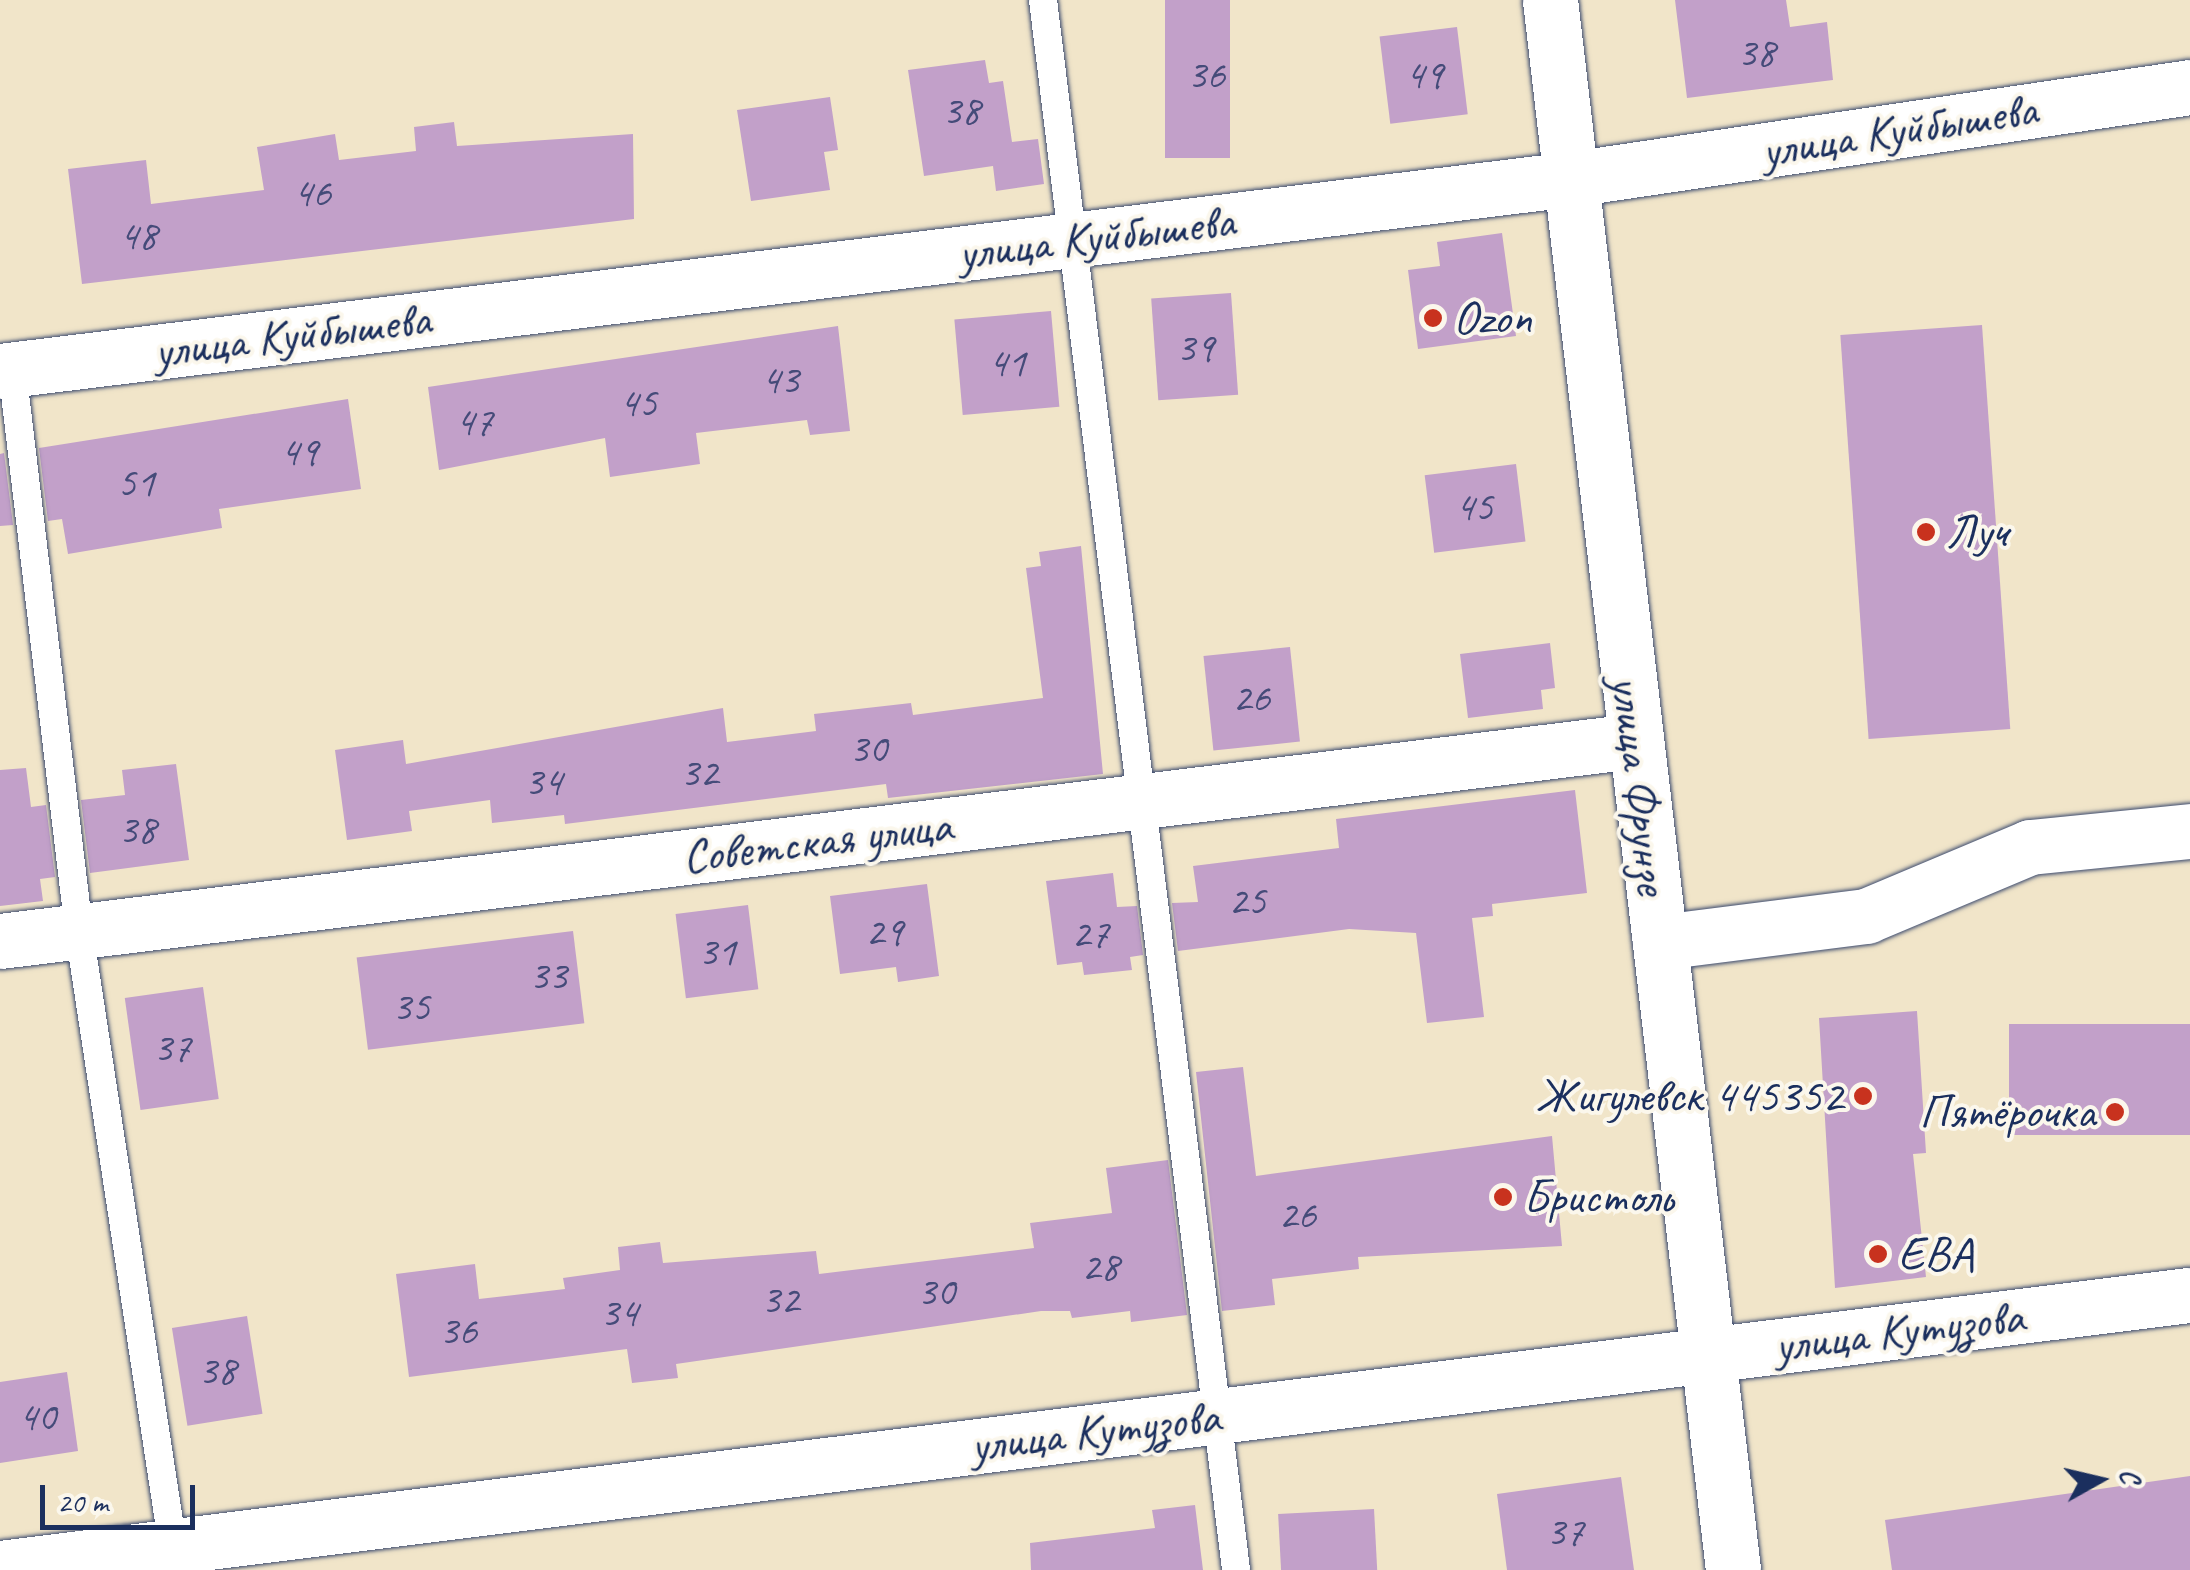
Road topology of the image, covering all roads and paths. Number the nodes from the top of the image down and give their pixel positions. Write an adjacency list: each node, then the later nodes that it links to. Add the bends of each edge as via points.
1 (1043, 0): 5 (lane)
2 (1550, 0): 4 (street, улица Фрунзе)
3 (2190, 86): 4 (street, улица Куйбышева)
4 (1571, 179): 5 (street, улица Куйбышева); 7 (street, улица Фрунзе)
5 (1074, 240): 6 (street, улица Куйбышева); 8 (lane)
6 (6, 370): 10 (lane)
7 (1634, 741): 8 (street, Советская улица); 12 (street, улица Фрунзе)
8 (1144, 801): 10 (street, Советская улица); 15 (lane)
9 (2190, 830): 12 (street, via 2030,848 1866,916)
10 (79, 932): 11 (street, Советская улица); 16 (lane)
11 (0, 941)
12 (1660, 942): 14 (street, улица Фрунзе)
13 (2190, 1296): 14 (street, улица Кутузова)
14 (1702, 1356): 15 (street, улица Кутузова); 19 (street, улица Фрунзе)
15 (1216, 1416): 16 (street, улица Кутузова); 18 (lane)
16 (175, 1558): 17 (street, улица Кутузова)
17 (0, 1568)
18 (1236, 1570)
19 (1732, 1570)

